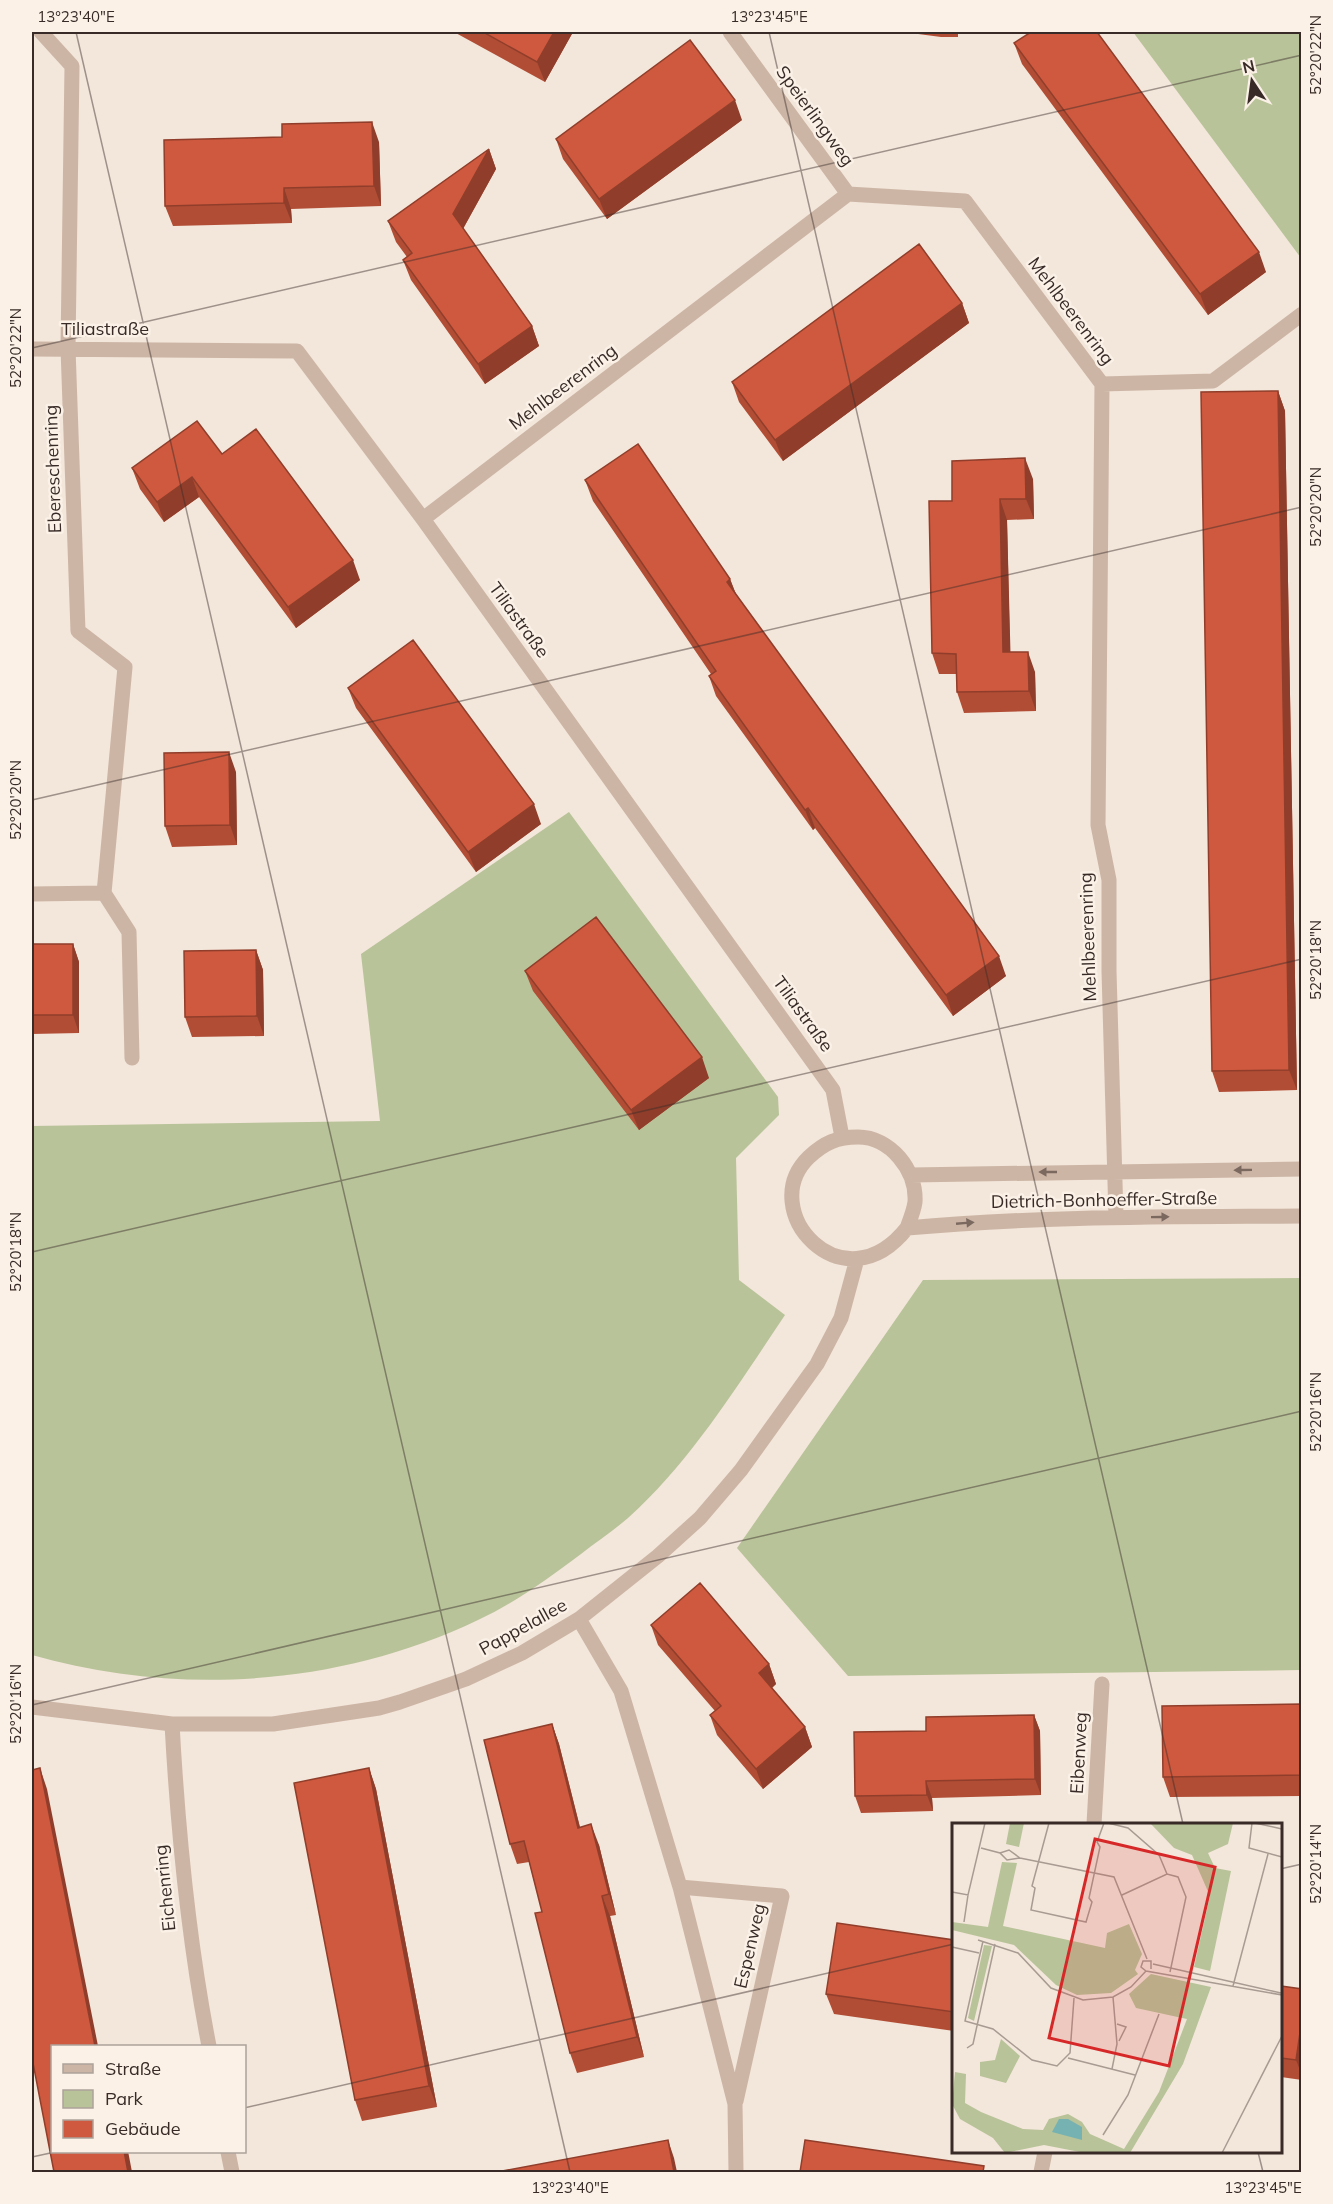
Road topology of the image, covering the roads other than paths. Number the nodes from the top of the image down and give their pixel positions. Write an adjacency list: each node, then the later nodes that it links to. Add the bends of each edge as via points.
1 (41, 32): 5 (street, Ebereschenring, via 72,66)
2 (730, 32): 3 (street, Speierlingweg)
3 (848, 194): 7 (street, Mehlbeerenring, via 964,201); 8 (street, Mehlbeerenring)
4 (1302, 314): 7 (street, via 1213,381)
5 (68, 348): 6 (street, Tiliastraße); 8 (street, Tiliastraße, via 297,351); 9 (street, Ebereschenring, via 78,632 125,667)
6 (32, 349)
7 (1102, 384): 14 (street, Mehlbeerenring, via 1098,825 1109,880)
8 (423, 519): 12 (street, Tiliastraße, via 833,1090)
9 (104, 893): 10 (street); 11 (street, via 129,932)
10 (32, 894)
11 (132, 1058)
12 (842, 1137): 15 (street, via 864,1137 884,1144 900,1157); 19 (street, via 821,1145 804,1161 794,1182 793,1205 800,1227 814,1245 834,1256)
13 (1302, 1169): 14 (street, Dietrich-Bonhoeffer-Straße, one-way to 14)
14 (1114, 1171): 15 (street, Dietrich-Bonhoeffer-Straße, one-way to 15); 17 (street, Mehlbeerenring)
15 (911, 1175): 18 (street, via 915,1202)
16 (1302, 1216): 17 (street, Dietrich-Bonhoeffer-Straße, one-way to 16)
17 (1116, 1217): 18 (street, Dietrich-Bonhoeffer-Straße, one-way to 17)
18 (907, 1228): 19 (street, via 894,1244 877,1255)
19 (857, 1259): 20 (street, Pappelallee, via 841,1318 817,1364 741,1470 700,1518)
20 (579, 1619): 23 (street, Pappelallee, via 522,1653 466,1679 379,1708 273,1724); 25 (street, Espenweg, via 621,1691)
21 (1102, 1684): 24 (street, Eibenweg)
22 (32, 1707): 23 (street, Pappelallee)
23 (172, 1724): 26 (street, Eichenring, via 179,1842 193,1963)
24 (1094, 1823)
25 (680, 1887): 27 (street, Espenweg); 27 (street, Espenweg, via 782,1896)
26 (208, 2045)
27 (735, 2104): 31 (street, Espenweg)
28 (228, 2153): 30 (street)
29 (1045, 2153): 32 (street)
30 (232, 2172)
31 (736, 2172)
32 (1041, 2172)

